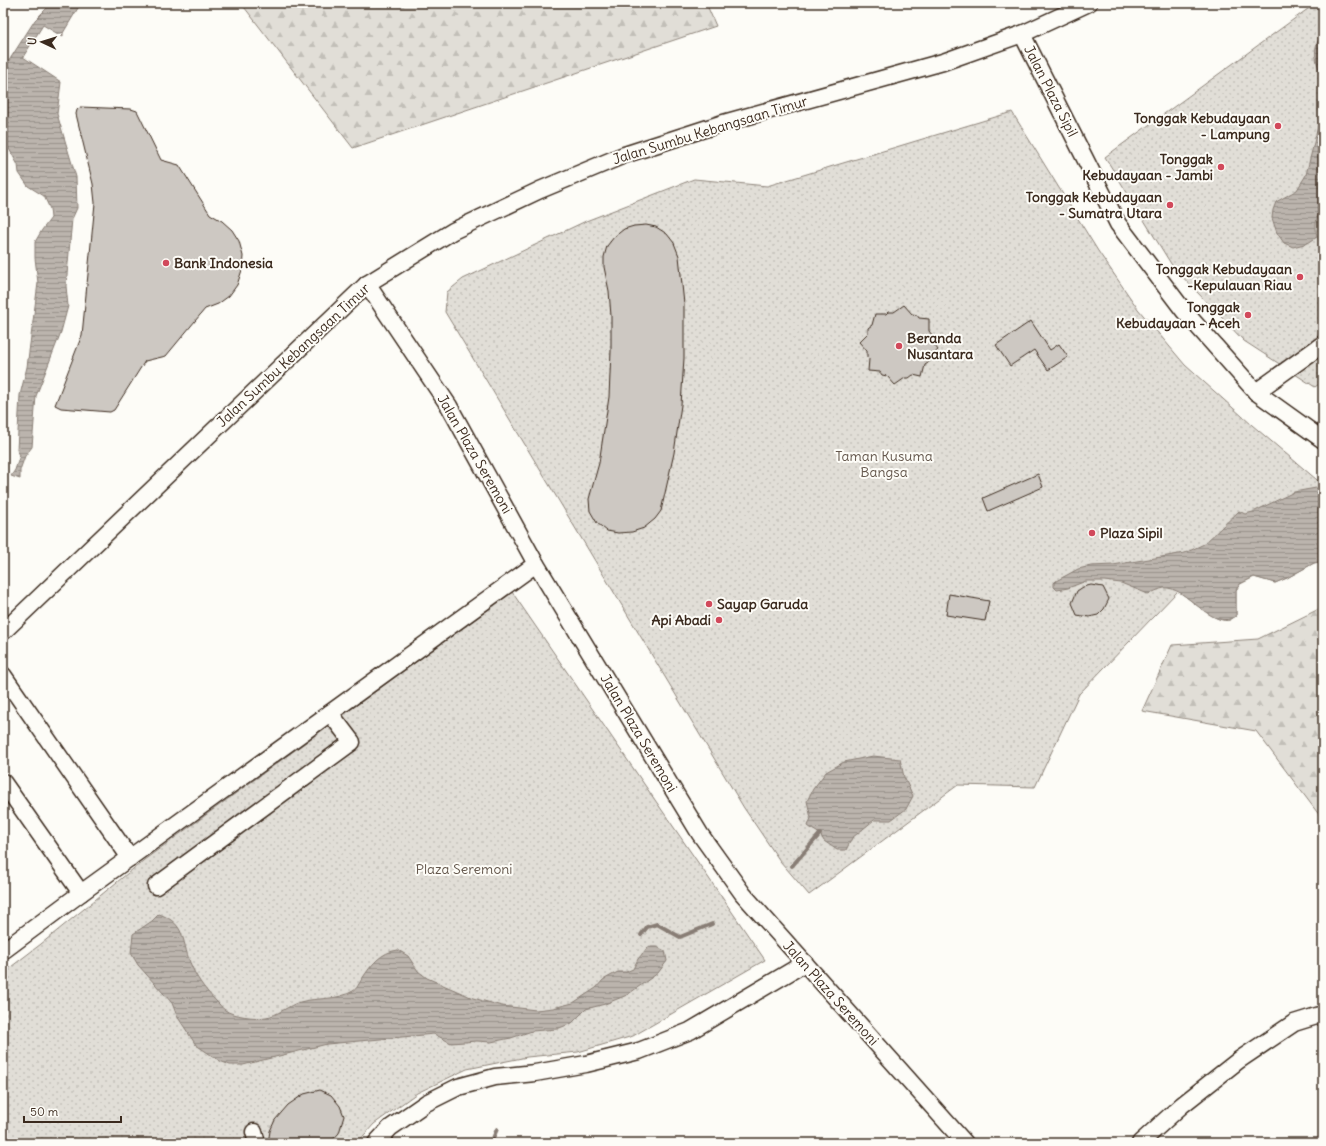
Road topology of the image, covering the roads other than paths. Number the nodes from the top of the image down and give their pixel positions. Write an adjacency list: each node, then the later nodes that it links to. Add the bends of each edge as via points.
1 (1089, 3): 2 (street, Jalan Sumbu Kebangsaan Timur)
2 (1022, 34): 3 (street, Jalan Sumbu Kebangsaan Timur, via 943,62 720,124 624,155 540,190 453,231); 5 (street, Jalan Plaza Sipil, via 1118,224 1184,311)
3 (367, 284): 7 (street, Jalan Plaza Seremoni, via 449,406); 8 (street, Jalan Sumbu Kebangsaan Timur)
4 (1323, 344): 5 (street)
5 (1256, 392): 6 (street, Jalan Plaza Sipil)
6 (1323, 440)
7 (536, 564): 10 (street); 16 (street, Jalan Plaza Seremoni, via 700,834 743,894)
8 (3, 632)
9 (3, 675): 12 (street)
10 (330, 713): 12 (street); 13 (street, via 352,742)
11 (3, 782): 14 (street)
12 (130, 858): 14 (street)
13 (156, 886)
14 (81, 893): 15 (street)
15 (3, 951)
16 (805, 963): 18 (street, via 690,1031 639,1050 586,1064 495,1077 458,1087 426,1103 390,1128); 19 (street, Jalan Plaza Seremoni)
17 (1323, 1014): 20 (street, via 1294,1023 1239,1060 1182,1105)
18 (376, 1143)
19 (965, 1143)
20 (1140, 1143)

